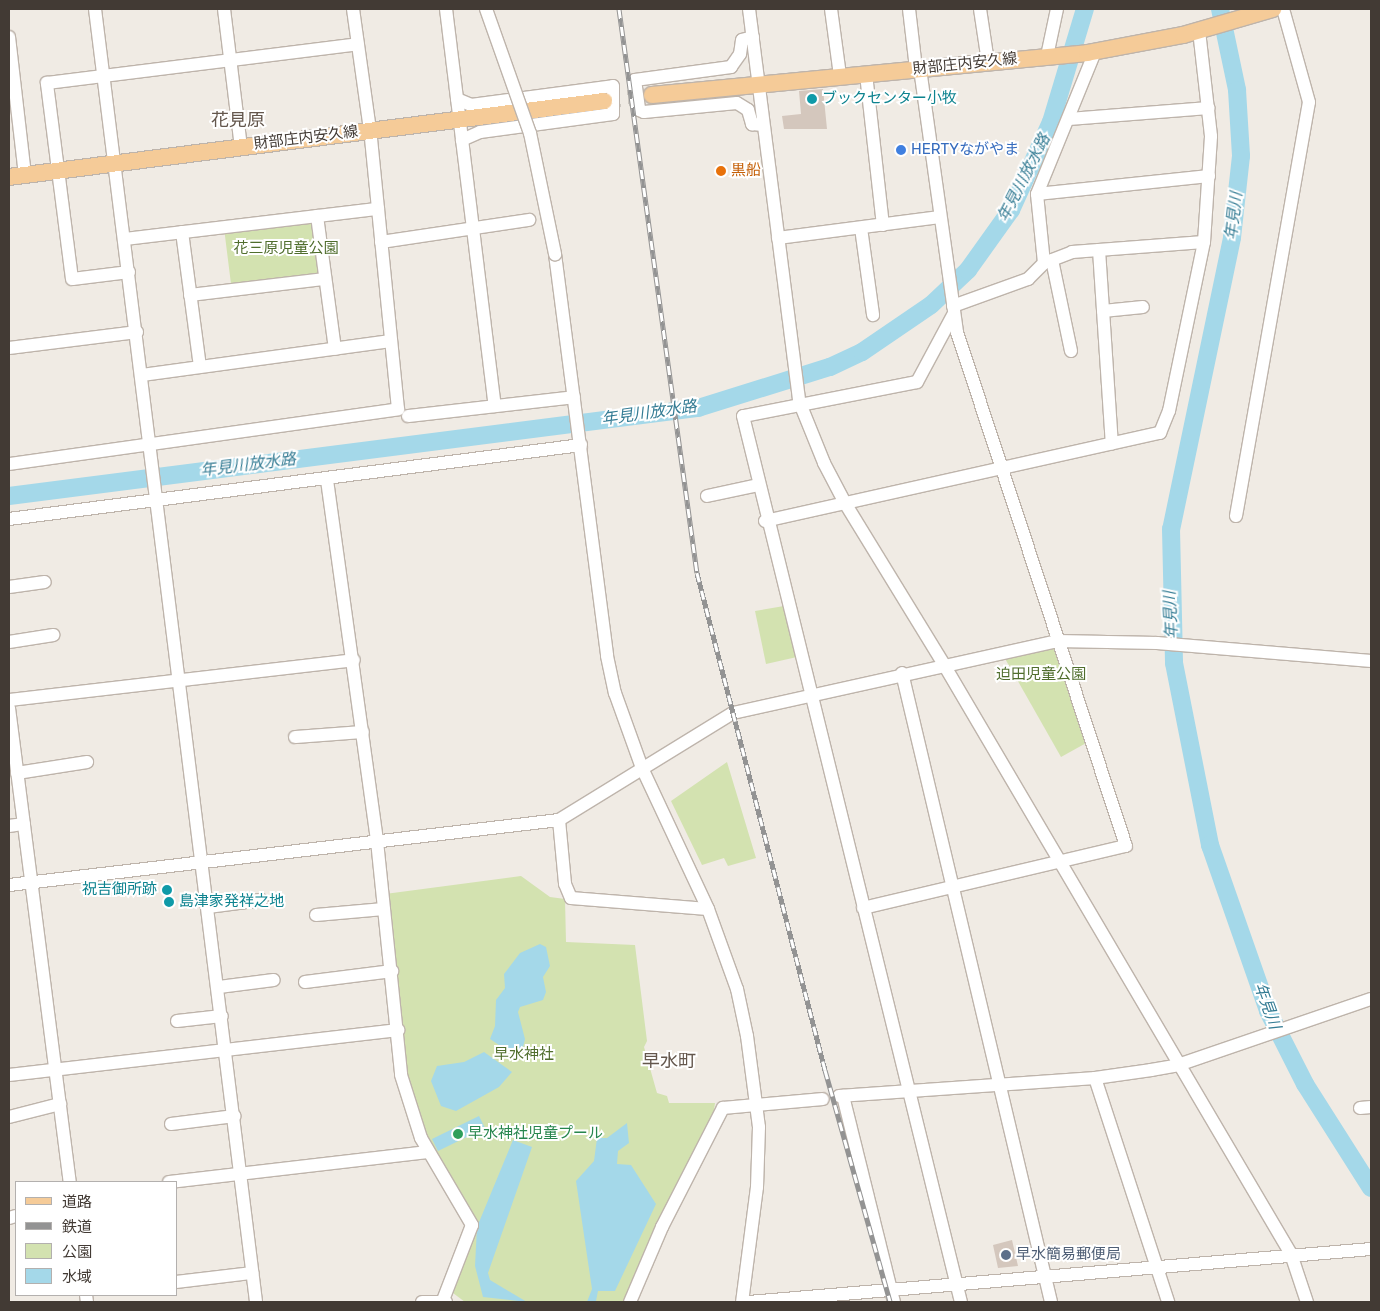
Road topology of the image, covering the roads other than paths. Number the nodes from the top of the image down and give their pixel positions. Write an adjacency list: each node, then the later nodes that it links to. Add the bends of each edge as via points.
1 (95, 9): 23 (street)
2 (224, 9): 19 (street)
3 (353, 9): 16 (street)
4 (446, 9): 27 (street)
5 (486, 9): 70 (street, bridge, via 528,125 555,254)
6 (749, 9): 15 (street)
7 (832, 9): 24 (street)
8 (908, 9): 21 (street)
9 (980, 9): 20 (street)
10 (1057, 9): 18 (street)
11 (1273, 9): 13 (main road, 財部庄内安久線)
12 (1283, 9): 84 (street, via 1308,102)
13 (1202, 29): 17 (main road, 財部庄内安久線); 29 (street)
14 (9, 37): 38 (street)
15 (753, 37): 25 (street); 32 (street, via 742,40 740,54 730,67 636,80 639,110 738,103 748,110 752,124)
16 (358, 44): 19 (street); 33 (street)
17 (1091, 52): 18 (main road, 財部庄内安久線); 30 (street)
18 (1049, 56): 20 (main road, 財部庄内安久線)
19 (230, 60): 23 (street); 35 (street)
20 (988, 62): 21 (main road, 財部庄内安久線)
21 (918, 69): 22 (main road, 財部庄内安久線); 44 (street)
22 (866, 74): 24 (main road, 財部庄内安久線); 46 (street)
23 (104, 76): 36 (street); 37 (street, via 47,84)
24 (840, 76): 25 (main road, 財部庄内安久線)
25 (758, 83): 26 (main road, 財部庄内安久線); 32 (street)
26 (652, 95)
27 (457, 99): 31 (street); 34 (street, via 470,105 613,86 613,114 480,132)
28 (604, 101): 31 (main road, 財部庄内安久線)
29 (1209, 108): 30 (street); 39 (street)
30 (1069, 119): 41 (street)
31 (460, 121): 33 (main road, 財部庄内安久線); 34 (street)
32 (763, 125): 50 (street)
33 (370, 130): 35 (main road, 財部庄内安久線); 42 (street)
34 (462, 140): 48 (street)
35 (241, 147): 36 (main road, 財部庄内安久線)
36 (115, 162): 37 (main road, 財部庄内安久線); 51 (street)
37 (57, 170): 38 (main road, 財部庄内安久線); 56 (street, via 72,279)
38 (25, 175): 40 (main road, 財部庄内安久線)
39 (1209, 176): 41 (street); 53 (street)
40 (9, 177)
41 (1037, 194): 55 (street)
42 (378, 209): 43 (street); 52 (street)
43 (317, 216): 49 (street); 57 (street)
44 (940, 217): 46 (street); 60 (street)
45 (529, 220): 48 (street)
46 (883, 224): 47 (street)
47 (861, 228): 50 (street); 62 (street)
48 (472, 229): 52 (street); 72 (street)
49 (182, 232): 51 (street); 58 (street)
50 (778, 238): 71 (street)
51 (124, 239): 56 (street)
52 (381, 242): 64 (street)
53 (1204, 242): 54 (street); 74 (street, via 1164,428 1156,435)
54 (1099, 250): 55 (street, via 1072,252); 61 (street)
55 (1048, 261): 60 (street, via 1028,279); 67 (street)
56 (129, 272): 63 (street)
57 (325, 279): 58 (street); 66 (street)
58 (190, 295): 68 (street)
59 (1143, 307): 61 (street)
60 (953, 311): 71 (street, via 917,382); 78 (street)
61 (1103, 311): 74 (street)
62 (873, 315)
63 (137, 332): 65 (street); 69 (street)
64 (391, 341): 66 (street); 76 (street, via 398,409)
65 (9, 348)
66 (335, 349): 68 (street)
67 (1070, 351)
68 (200, 367): 69 (street)
69 (142, 375): 76 (street)
70 (575, 401): 72 (street); 75 (street)
71 (800, 404): 80 (street, via 743,416); 83 (street)
72 (495, 406): 73 (street)
73 (408, 416)
74 (1112, 444): 78 (street)
75 (581, 445): 79 (street); 103 (street, via 607,656)
76 (152, 450): 77 (street); 82 (street)
77 (9, 464)
78 (1003, 469): 83 (street); 90 (street)
79 (327, 480): 82 (street); 92 (street)
80 (758, 485): 81 (street); 86 (street)
81 (707, 496)
82 (157, 500): 85 (street); 96 (street)
83 (845, 503): 86 (street); 94 (street)
84 (1236, 516)
85 (9, 519)
86 (765, 521): 97 (street)
87 (45, 582): 88 (street)
88 (9, 587)
89 (53, 635): 91 (street)
90 (1058, 641): 93 (street, via 1156,642); 94 (street); 110 (street, via 1126,846)
91 (9, 642)
92 (354, 660): 96 (street); 100 (street)
93 (1371, 661)
94 (943, 663): 95 (street); 110 (street)
95 (902, 673): 97 (street); 113 (street)
96 (180, 680): 98 (street); 109 (street)
97 (810, 695): 103 (street, via 733,713); 116 (street)
98 (9, 700)
99 (9, 708): 104 (street)
100 (363, 732): 101 (street); 108 (street)
101 (295, 737)
102 (87, 762): 104 (street)
103 (642, 768): 105 (street); 118 (street)
104 (14, 769): 106 (street)
105 (559, 820): 108 (street); 118 (street, via 565,884 571,898)
106 (24, 824): 107 (street); 111 (street)
107 (9, 826)
108 (377, 841): 109 (street); 117 (street)
109 (203, 862): 111 (street); 115 (street)
110 (1060, 863): 113 (street); 129 (street)
111 (31, 883): 112 (street); 130 (street)
112 (9, 885)
113 (953, 888): 116 (street); 133 (street)
114 (262, 900): 115 (street)
115 (208, 907): 123 (street)
116 (863, 908): 134 (street)
117 (384, 909): 119 (street); 120 (street)
118 (708, 909): 136 (street, via 737,989)
119 (316, 915)
120 (392, 970): 122 (street); 127 (street)
121 (274, 980): 123 (street)
122 (305, 982)
123 (219, 987): 125 (street)
124 (1371, 999): 129 (street)
125 (222, 1016): 126 (street); 128 (street)
126 (177, 1021)
127 (398, 1030): 128 (street); 141 (street, via 405,1097)
128 (227, 1052): 130 (street); 138 (street)
129 (1178, 1065): 132 (street); 146 (street)
130 (55, 1068): 131 (street); 137 (street)
131 (9, 1075)
132 (1095, 1078): 133 (street); 147 (street)
133 (998, 1085): 134 (street); 149 (street)
134 (908, 1091): 151 (street); 152 (street, via 841,1096)
135 (823, 1099): 136 (street)
136 (756, 1102): 156 (street, via 728,1105 719,1113); 157 (street, via 757,1187)
137 (60, 1104): 139 (street); 143 (street)
138 (234, 1116): 140 (street); 142 (street)
139 (9, 1117)
140 (171, 1124)
141 (428, 1152): 142 (street); 153 (street, via 472,1225)
142 (241, 1172): 144 (street); 148 (street)
143 (70, 1181)
144 (176, 1181)
145 (1371, 1249): 146 (street)
146 (1291, 1254): 147 (street); 163 (street)
147 (1156, 1265): 149 (street); 162 (street)
148 (252, 1273): 150 (street); 154 (street)
149 (1043, 1276): 151 (street); 161 (street)
150 (178, 1282)
151 (956, 1284): 152 (street); 160 (street)
152 (891, 1290): 158 (street); 159 (street)
153 (445, 1301): 155 (street)
154 (256, 1302)
155 (422, 1302)
156 (630, 1302)
157 (742, 1302)
158 (749, 1302)
159 (894, 1302)
160 (961, 1302)
161 (1051, 1302)
162 (1168, 1302)
163 (1307, 1302)

